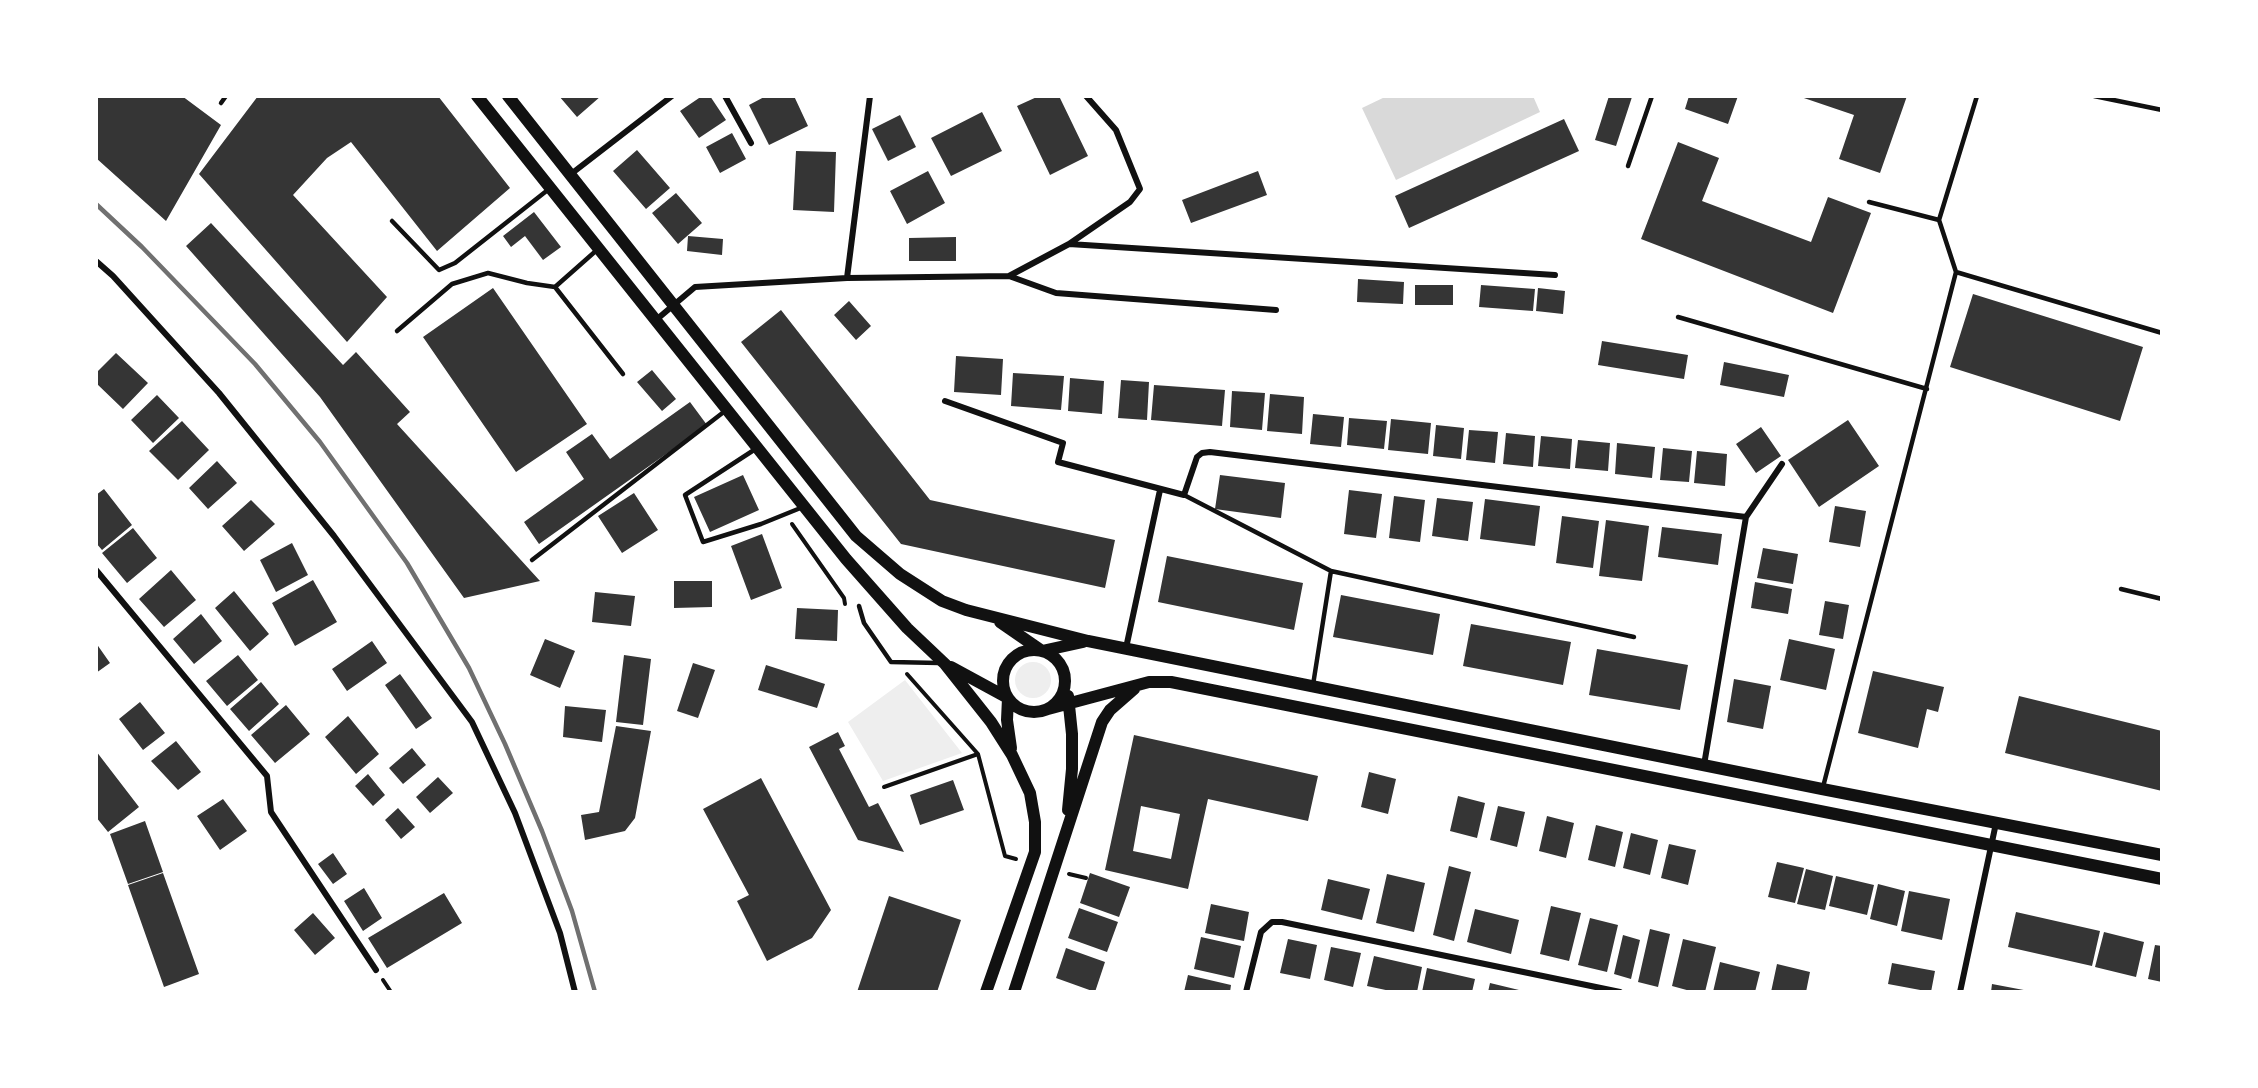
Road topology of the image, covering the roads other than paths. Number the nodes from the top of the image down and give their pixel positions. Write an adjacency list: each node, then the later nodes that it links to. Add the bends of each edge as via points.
1 (226, 96): 11 (lane)
2 (477, 96): 16 (main road)
3 (508, 96): 15 (main road)
4 (672, 96): 15 (street)
5 (725, 96): 13 (street)
6 (870, 96): 26 (street)
7 (1086, 96): 20 (street, via 1116,130 1140,189 1130,202)
8 (1652, 96): 14 (lane)
9 (1977, 96): 18 (lane)
10 (2094, 96): 12 (lane)
11 (221, 103)
12 (2162, 110)
13 (751, 143)
14 (1628, 166)
15 (570, 175): 28 (main road)
16 (550, 188): 19 (lane, via 455,262 439,270); 21 (main road)
17 (1869, 202): 18 (lane)
18 (1939, 220): 23 (lane)
19 (392, 221)
20 (1069, 244): 24 (street); 25 (street)
21 (598, 249): 27 (lane); 31 (main road)
22 (96, 261): 71 (street, via 219,393 334,536 472,722 519,824 560,933)
23 (1956, 272): 33 (lane); 35 (lane)
24 (1555, 275)
25 (1009, 276): 26 (street); 29 (street, via 1056,293)
26 (847, 278): 28 (street, via 695,287)
27 (555, 287): 32 (lane, via 488,273 452,284); 34 (lane)
28 (674, 304): 31 (street); 50 (main road, via 856,536 877,556 942,602)
29 (1276, 310)
30 (1678, 317): 35 (lane)
31 (655, 320): 37 (main road)
32 (397, 331)
33 (2162, 333)
34 (623, 374)
35 (1927, 389): 64 (lane)
36 (945, 401): 40 (street, via 1063,443 1058,462)
37 (727, 410): 38 (main road); 44 (lane)
38 (757, 448): 42 (main road); 42 (lane, via 685,495 703,542)
39 (1782, 464): 43 (street)
40 (1160, 490): 41 (street); 53 (street)
41 (1184, 495): 43 (street, via 1197,456 1210,452); 46 (lane)
42 (804, 507): 55 (main road, via 907,628)
43 (1746, 517): 63 (street)
44 (532, 560)
45 (96, 570): 70 (street, via 267,776 271,812)
46 (1331, 571): 51 (lane); 58 (lane)
47 (2121, 589): 48 (lane)
48 (2162, 599)
49 (859, 606): 55 (lane, via 864,623 891,662)
50 (991, 616): 52 (main road); 54 (main road)
51 (1634, 637)
52 (1088, 641): 53 (main road); 54 (main road)
53 (1126, 648): 58 (main road)
54 (1042, 651): 56 (main road, via 1058,661); 59 (main road, via 1024,651 1009,662 1003,680)
55 (945, 664): 59 (main road); 62 (main road)
56 (1065, 678): 60 (main road); 61 (main road, via 1061,696)
57 (1149, 682): 60 (main road); 66 (main road, via 1171,681); 68 (main road, via 1120,699 1102,722)
58 (1313, 685): 63 (main road)
59 (1008, 698): 61 (main road, via 1021,710); 62 (main road)
60 (1068, 704): 61 (main road); 68 (main road, via 1072,769)
61 (1048, 709)
62 (1012, 755): 72 (main road, via 1025,780 1035,836 1032,863)
63 (1704, 765): 64 (main road)
64 (1822, 789): 65 (main road)
65 (1996, 822): 66 (street); 67 (main road)
66 (1992, 845): 69 (main road); 76 (street)
67 (2162, 855)
68 (1055, 870): 73 (main road)
69 (2162, 879)
70 (376, 970)
71 (575, 992)
72 (986, 992)
73 (1014, 992)
74 (1246, 992): 75 (street, via 1261,932 1272,922)
75 (1620, 992)
76 (1959, 992)

